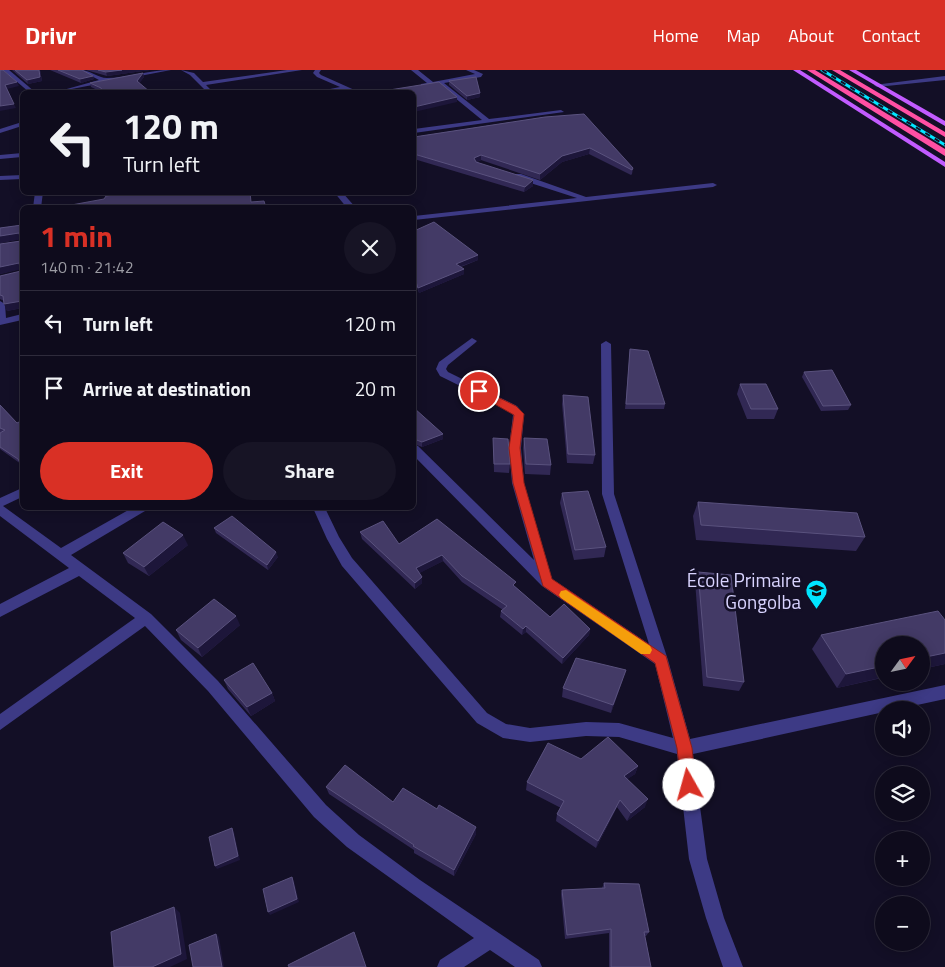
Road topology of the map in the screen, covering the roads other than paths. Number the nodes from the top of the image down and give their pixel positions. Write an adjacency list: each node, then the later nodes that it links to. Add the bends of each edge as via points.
1 (6, 70): 21 (street)
2 (83, 70): 14 (street)
3 (168, 70): 14 (street)
4 (184, 70): 16 (street)
5 (299, 70): 16 (street)
6 (318, 70): 20 (street, via 319,76)
7 (414, 70): 17 (street)
8 (469, 70): 15 (street, via 481,75)
9 (796, 70): 36 (main road)
10 (810, 70): 33 (highway)
11 (836, 70): 32 (highway)
12 (852, 70): 18 (main road)
13 (945, 78): 18 (street)
14 (104, 80): 22 (street)
15 (440, 83): 17 (street); 27 (street)
16 (202, 84): 23 (street)
17 (432, 84): 19 (street)
18 (877, 85): 28 (main road)
19 (413, 87)
20 (345, 88): 24 (street); 25 (street)
21 (30, 90)
22 (66, 90)
23 (208, 90)
24 (334, 90)
25 (350, 90)
26 (561, 112): 27 (street)
27 (486, 120): 30 (street)
28 (945, 124)
29 (20, 125): 31 (street)
30 (416, 131)
31 (0, 132)
32 (945, 135)
33 (945, 153)
34 (20, 155): 35 (street)
35 (0, 157)
36 (945, 165)
37 (507, 173): 42 (street)
38 (20, 177): 39 (street)
39 (0, 178)
40 (713, 185): 42 (street)
41 (339, 195): 43 (street)
42 (587, 199): 44 (street)
43 (349, 205)
44 (416, 218)
45 (0, 304): 47 (street)
46 (20, 317): 47 (street)
47 (1, 322)
48 (472, 341): 58 (street, via 441,369 444,374 519,414 515,448 518,483)
49 (606, 344): 61 (street, via 608,494)
50 (416, 451): 58 (street)
51 (20, 493): 52 (street)
52 (0, 503)
53 (0, 510): 56 (street)
54 (138, 510): 56 (street)
55 (320, 510): 64 (street, via 348,562 482,718 503,731 530,735 586,729 619,730)
56 (60, 555): 57 (street)
57 (78, 570): 59 (street); 60 (street)
58 (547, 582): 61 (street)
59 (0, 611)
60 (146, 618): 63 (street); 65 (street, via 213,686 320,811 353,841)
61 (661, 660): 64 (street)
62 (945, 692): 64 (street)
63 (0, 723)
64 (684, 748): 68 (street, via 698,860)
65 (491, 938): 66 (street); 67 (street)
66 (447, 967)
67 (532, 967)
68 (733, 967)

